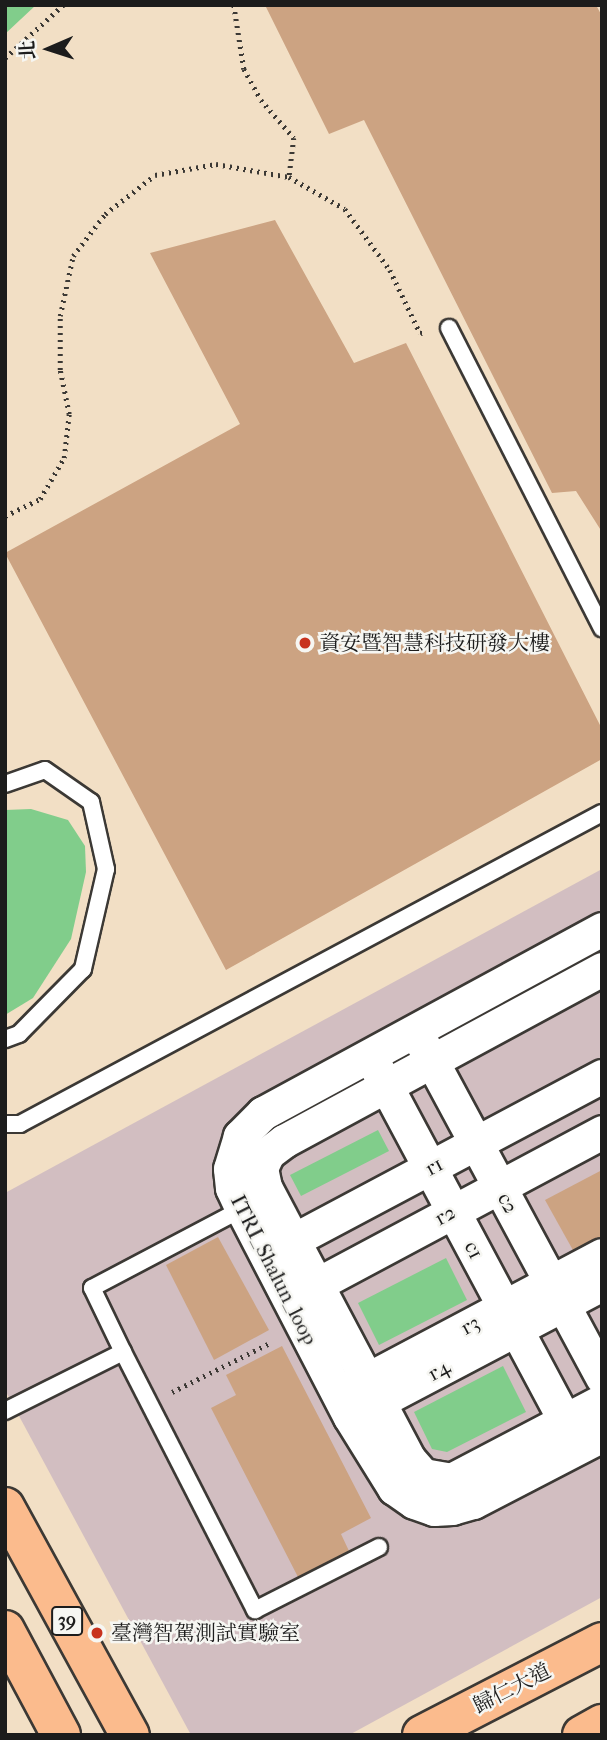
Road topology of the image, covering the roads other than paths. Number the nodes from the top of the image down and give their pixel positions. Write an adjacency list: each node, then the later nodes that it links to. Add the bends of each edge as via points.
1 (449, 328): 2 (lane)
2 (602, 628)
3 (5, 784): 8 (lane, via 45,770 91,802 106,869 83,969 19,1034)
4 (602, 813): 13 (lane, via 20,1124)
5 (600, 934): 7 (street, ITRI_Shalun_loop)
6 (602, 969): 10 (street, ITRI_Shalun_loop)
7 (415, 1030): 9 (street, ITRI_Shalun_loop); 10 (street, c2)
8 (5, 1039)
9 (369, 1054): 12 (street, c1); 18 (street, ITRI_Shalun_loop, via 264,1113 240,1136 230,1169 232,1188)
10 (431, 1060): 12 (street, ITRI_Shalun_loop); 15 (street, c2)
11 (602, 1076): 15 (street, r1)
12 (385, 1084): 16 (street, c1); 20 (street, ITRI_Shalun_loop, via 268,1153 261,1168)
13 (5, 1124)
14 (602, 1132): 17 (street, r2)
15 (476, 1143): 16 (street, r1); 17 (street, c2)
16 (430, 1168): 19 (street, c1); 20 (street, r1)
17 (499, 1186): 19 (street, r2); 23 (street, c2)
18 (242, 1209): 20 (street, ITRI_Shalun_loop); 26 (lane, via 92,1288)
19 (453, 1211): 24 (street, r2); 25 (street, c1)
20 (279, 1247): 24 (street, ITRI_Shalun_loop)
21 (602, 1255): 23 (street, r3)
22 (602, 1284): 23 (street)
23 (557, 1293): 25 (street, r3); 27 (street, c2)
24 (303, 1304): 28 (street, ITRI_Shalun_loop); 30 (street, ITRI_Shalun_loop)
25 (510, 1318): 28 (street, r3); 32 (street, c1)
26 (123, 1352): 31 (lane); 34 (lane, via 255,1610)
27 (602, 1377)
28 (373, 1390): 30 (street, r3); 32 (street, ITRI_Shalun_loop, via 409,1459 423,1475 451,1480)
29 (602, 1401): 32 (street, ITRI_Shalun_loop)
30 (344, 1406): 32 (street, ITRI_Shalun_loop, via 394,1488 434,1509 473,1502)
31 (5, 1411)
32 (582, 1434)
33 (5, 1507): 39 (main road, 39)
34 (379, 1547)
35 (5, 1630): 38 (main road)
36 (602, 1642): 40 (main road, 歸仁大道)
37 (602, 1724): 41 (main road)
38 (61, 1735)
39 (130, 1735)
40 (422, 1735)
41 (582, 1735)

